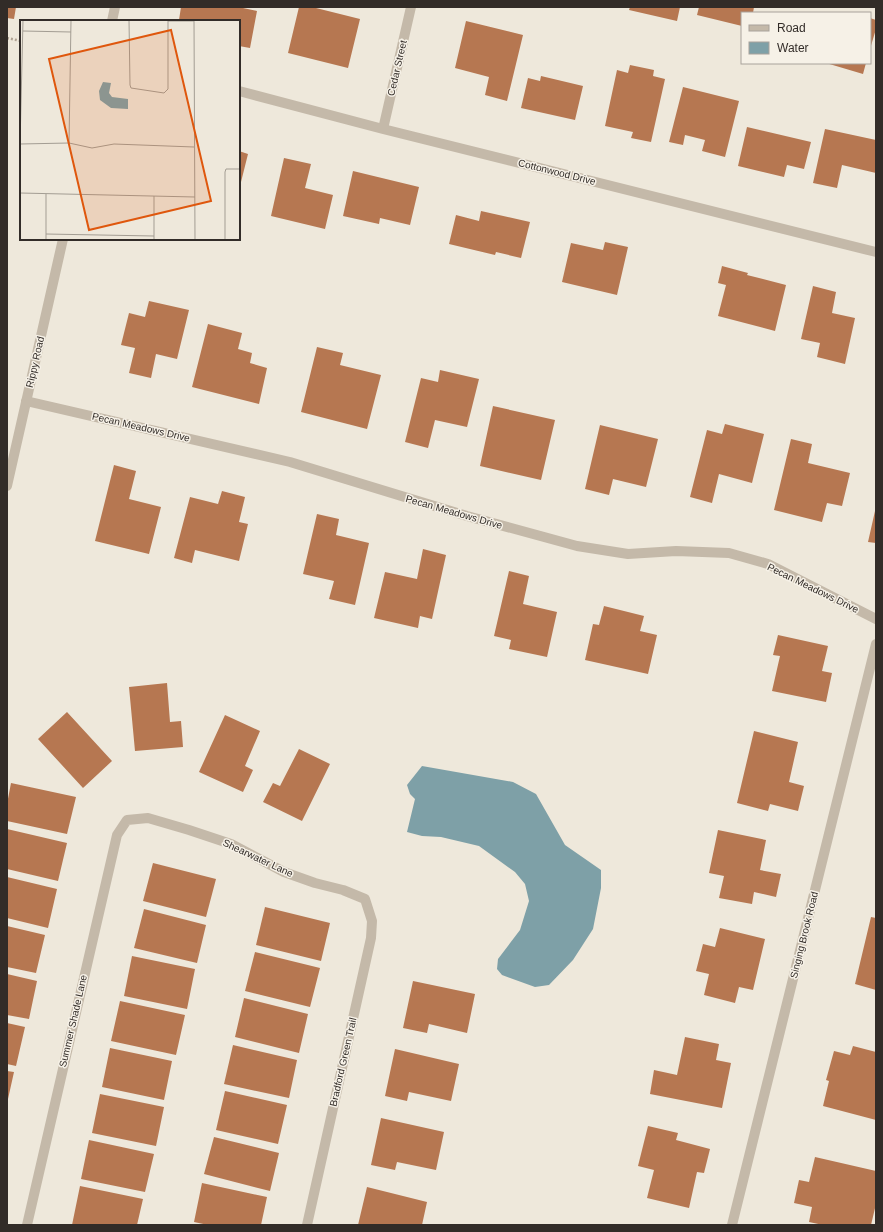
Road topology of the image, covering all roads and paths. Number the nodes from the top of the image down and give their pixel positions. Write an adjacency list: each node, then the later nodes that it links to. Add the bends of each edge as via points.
1 (115, 7): 3 (street)
2 (411, 7): 7 (street, Cedar Street)
3 (112, 20)
4 (7, 38): 5 (path)
5 (20, 41)
6 (240, 91): 7 (street, Cottonwood Drive)
7 (383, 129): 9 (street, Cottonwood Drive)
8 (63, 240): 10 (street, Rippy Road)
9 (876, 252)
10 (26, 401): 11 (street, Rippy Road); 12 (street, Pecan Meadows Drive, via 290,462 576,546 628,554 676,551 729,553 768,564)
11 (7, 486)
12 (876, 618)
13 (876, 644): 18 (street, Singing Brook Road)
14 (127, 820): 15 (street, Shearwater Lane, via 148,818 190,830 231,844 284,872); 16 (street, Summer Shade Lane, via 117,835 111,855)
15 (365, 899): 17 (street, Bradford Green Trail, via 372,921 371,938)
16 (27, 1225)
17 (307, 1225)
18 (732, 1225)

